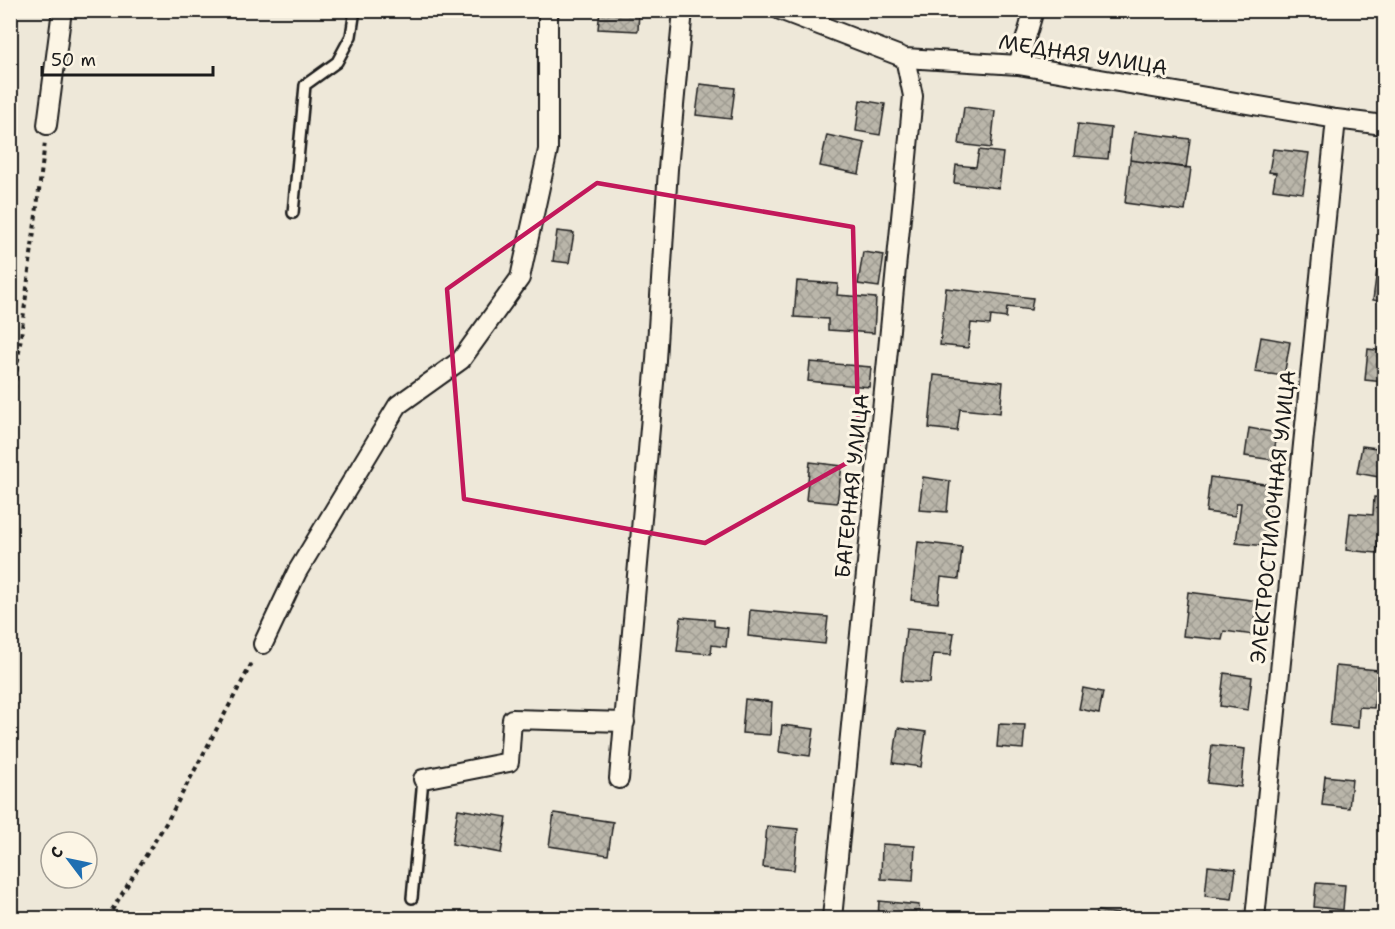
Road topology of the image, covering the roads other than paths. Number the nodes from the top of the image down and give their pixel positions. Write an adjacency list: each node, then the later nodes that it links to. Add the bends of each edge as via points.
1 (62, 10): 10 (street)
2 (355, 10): 12 (lane, via 351,36 337,62 305,85)
3 (550, 10): 13 (street, via 548,150 520,278 461,360 398,405 297,572)
4 (683, 10): 14 (street)
5 (780, 10): 7 (street, МЕДНАЯ УЛИЦА)
6 (1034, 10): 8 (street)
7 (905, 58): 8 (street, МЕДНАЯ УЛИЦА); 18 (street, БАГЕРНАЯ УЛИЦА, via 913,96)
8 (1018, 65): 9 (street, МЕДНАЯ УЛИЦА)
9 (1336, 119): 11 (street, МЕДНАЯ УЛИЦА); 19 (street, ЭЛЕКТРОСТИЛОЧНАЯ УЛИЦА)
10 (47, 125)
11 (1384, 125)
12 (293, 213)
13 (263, 644)
14 (625, 722): 15 (street, via 512,719 508,762); 16 (street)
15 (423, 779): 17 (lane)
16 (619, 779)
17 (412, 898)
18 (831, 918)
19 (1255, 918)

